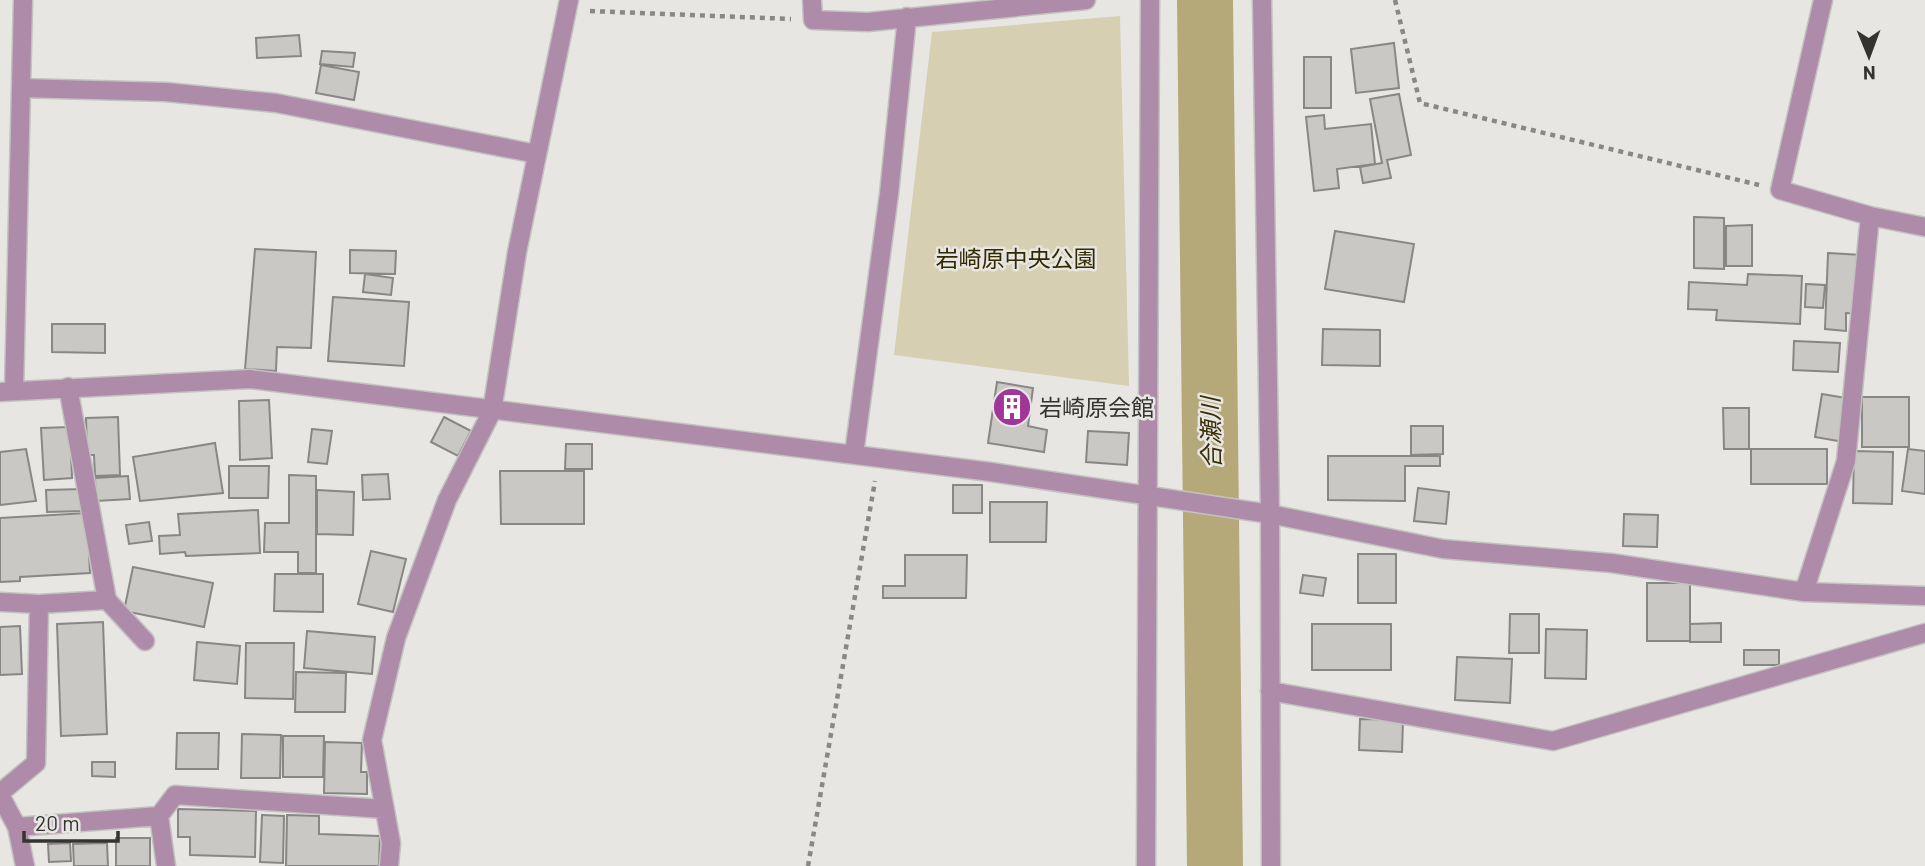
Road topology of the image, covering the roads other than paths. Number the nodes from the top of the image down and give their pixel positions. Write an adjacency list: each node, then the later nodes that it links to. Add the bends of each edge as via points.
1 (23, 0): 9 (street)
2 (812, 0): 8 (street, via 813,20 868,22)
3 (1086, 0): 8 (street)
4 (1150, 0): 17 (street)
5 (1262, 0): 18 (street)
6 (1824, 0): 11 (street, via 1780,190)
7 (568, 5): 10 (street)
8 (908, 17): 16 (street)
9 (21, 88): 10 (street, via 166,92 276,103); 14 (street)
10 (537, 154): 15 (street)
11 (1870, 216): 12 (street); 19 (street, via 1846,461)
12 (1925, 227)
13 (68, 387): 14 (street); 15 (street, via 250,379); 21 (street)
14 (7, 391)
15 (492, 411): 16 (street); 28 (street, via 447,500 396,638 372,740)
16 (854, 454): 17 (street)
17 (1149, 496): 18 (street); 34 (street)
18 (1261, 513): 19 (street, via 1443,549 1611,564); 26 (street)
19 (1804, 592): 20 (street)
20 (1925, 596)
21 (107, 600): 23 (street); 25 (street)
22 (0, 602): 23 (street)
23 (39, 604): 27 (street, via 36,763)
24 (1925, 633): 26 (street, via 1553,741)
25 (145, 641)
26 (1270, 691): 35 (street)
27 (0, 794): 30 (street)
28 (384, 809): 29 (street, via 175,795); 33 (street, via 391,843)
29 (159, 816): 30 (street); 32 (street)
30 (17, 827): 31 (street)
31 (25, 866)
32 (166, 866)
33 (389, 866)
34 (1146, 866)
35 (1270, 866)

